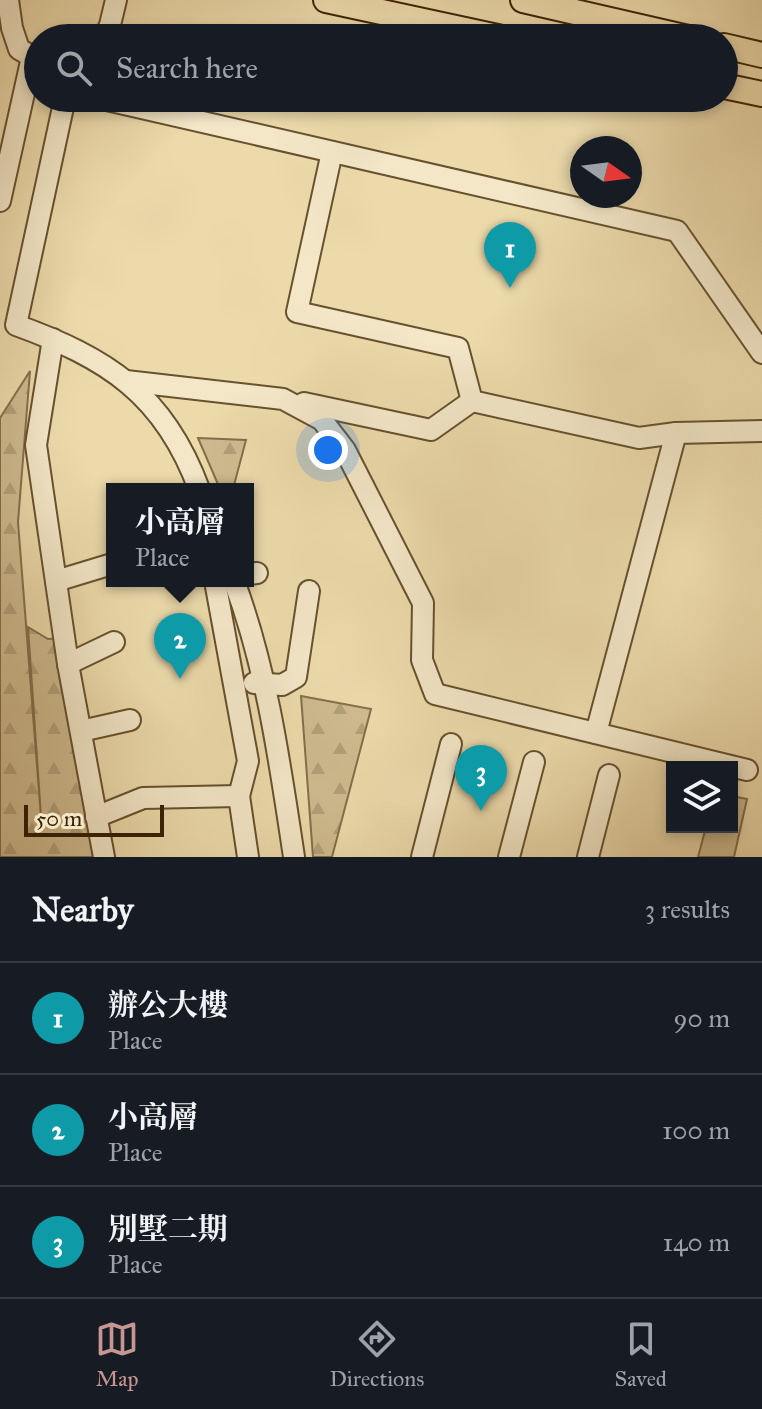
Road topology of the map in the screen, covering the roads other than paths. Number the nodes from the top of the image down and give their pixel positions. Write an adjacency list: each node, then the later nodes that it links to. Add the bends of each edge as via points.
1 (8, 0): 9 (lane, via 12,28)
2 (116, 0): 5 (lane)
3 (326, 0): 6 (main road)
4 (523, 0): 7 (main road)
5 (110, 24)
6 (437, 24)
7 (627, 24)
8 (738, 49): 10 (main road)
9 (24, 52)
10 (762, 55)
11 (738, 89): 12 (main road)
12 (762, 94)
13 (24, 103): 17 (lane)
14 (61, 112): 18 (lane)
15 (159, 112): 16 (lane)
16 (332, 152): 20 (lane, via 677,231); 23 (lane, via 297,312 458,348)
17 (0, 201)
18 (8, 324): 19 (lane)
19 (53, 339): 21 (lane); 28 (lane, via 36,445)
20 (762, 353)
21 (126, 381): 22 (lane); 26 (lane, via 171,431)
22 (283, 399): 23 (lane, via 431,430); 38 (lane, via 322,420 345,450 423,603 422,660 435,694)
23 (472, 401): 25 (lane, via 639,438)
24 (762, 431): 25 (lane)
25 (676, 433): 38 (lane)
26 (197, 483)
27 (106, 566): 28 (lane)
28 (56, 581): 33 (lane)
29 (216, 587): 35 (lane)
30 (236, 587): 34 (lane)
31 (309, 591): 34 (lane, via 296,677 282,685)
32 (114, 642): 33 (lane)
33 (68, 664): 37 (lane)
34 (264, 682): 35 (lane); 47 (lane)
35 (234, 685): 43 (lane, via 248,761)
36 (130, 720): 37 (lane)
37 (81, 731): 44 (lane)
38 (596, 733): 41 (lane)
39 (451, 744): 48 (lane)
40 (534, 762): 49 (lane)
41 (747, 770)
42 (609, 775): 50 (lane)
43 (239, 796): 44 (lane, via 143,798); 46 (lane)
44 (96, 817): 45 (lane)
45 (104, 857)
46 (248, 857)
47 (294, 857)
48 (422, 857)
49 (509, 857)
50 (588, 857)

